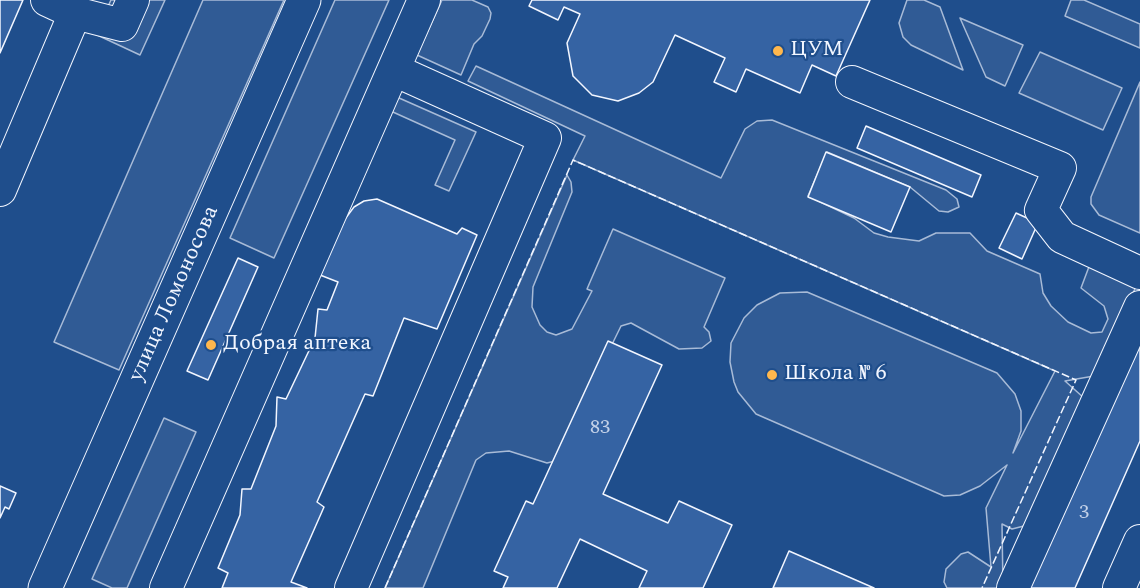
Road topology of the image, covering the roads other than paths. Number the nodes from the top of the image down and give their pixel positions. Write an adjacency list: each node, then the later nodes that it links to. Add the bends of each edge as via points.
1 (47, 0): 5 (street)
2 (133, 0): 5 (street, via 122,25)
3 (304, 0): 12 (main road, улица Ломоносова)
4 (424, 0): 6 (street)
5 (75, 13): 8 (street)
6 (394, 70): 13 (street); 14 (street, via 545,138)
7 (852, 82): 9 (street, via 1060,168 1041,210 1062,237)
8 (0, 190)
9 (1140, 273)
10 (1140, 307): 15 (street)
11 (1140, 542): 16 (street)
12 (45, 588)
13 (166, 588)
14 (351, 588)
15 (1013, 588)
16 (1119, 588)

